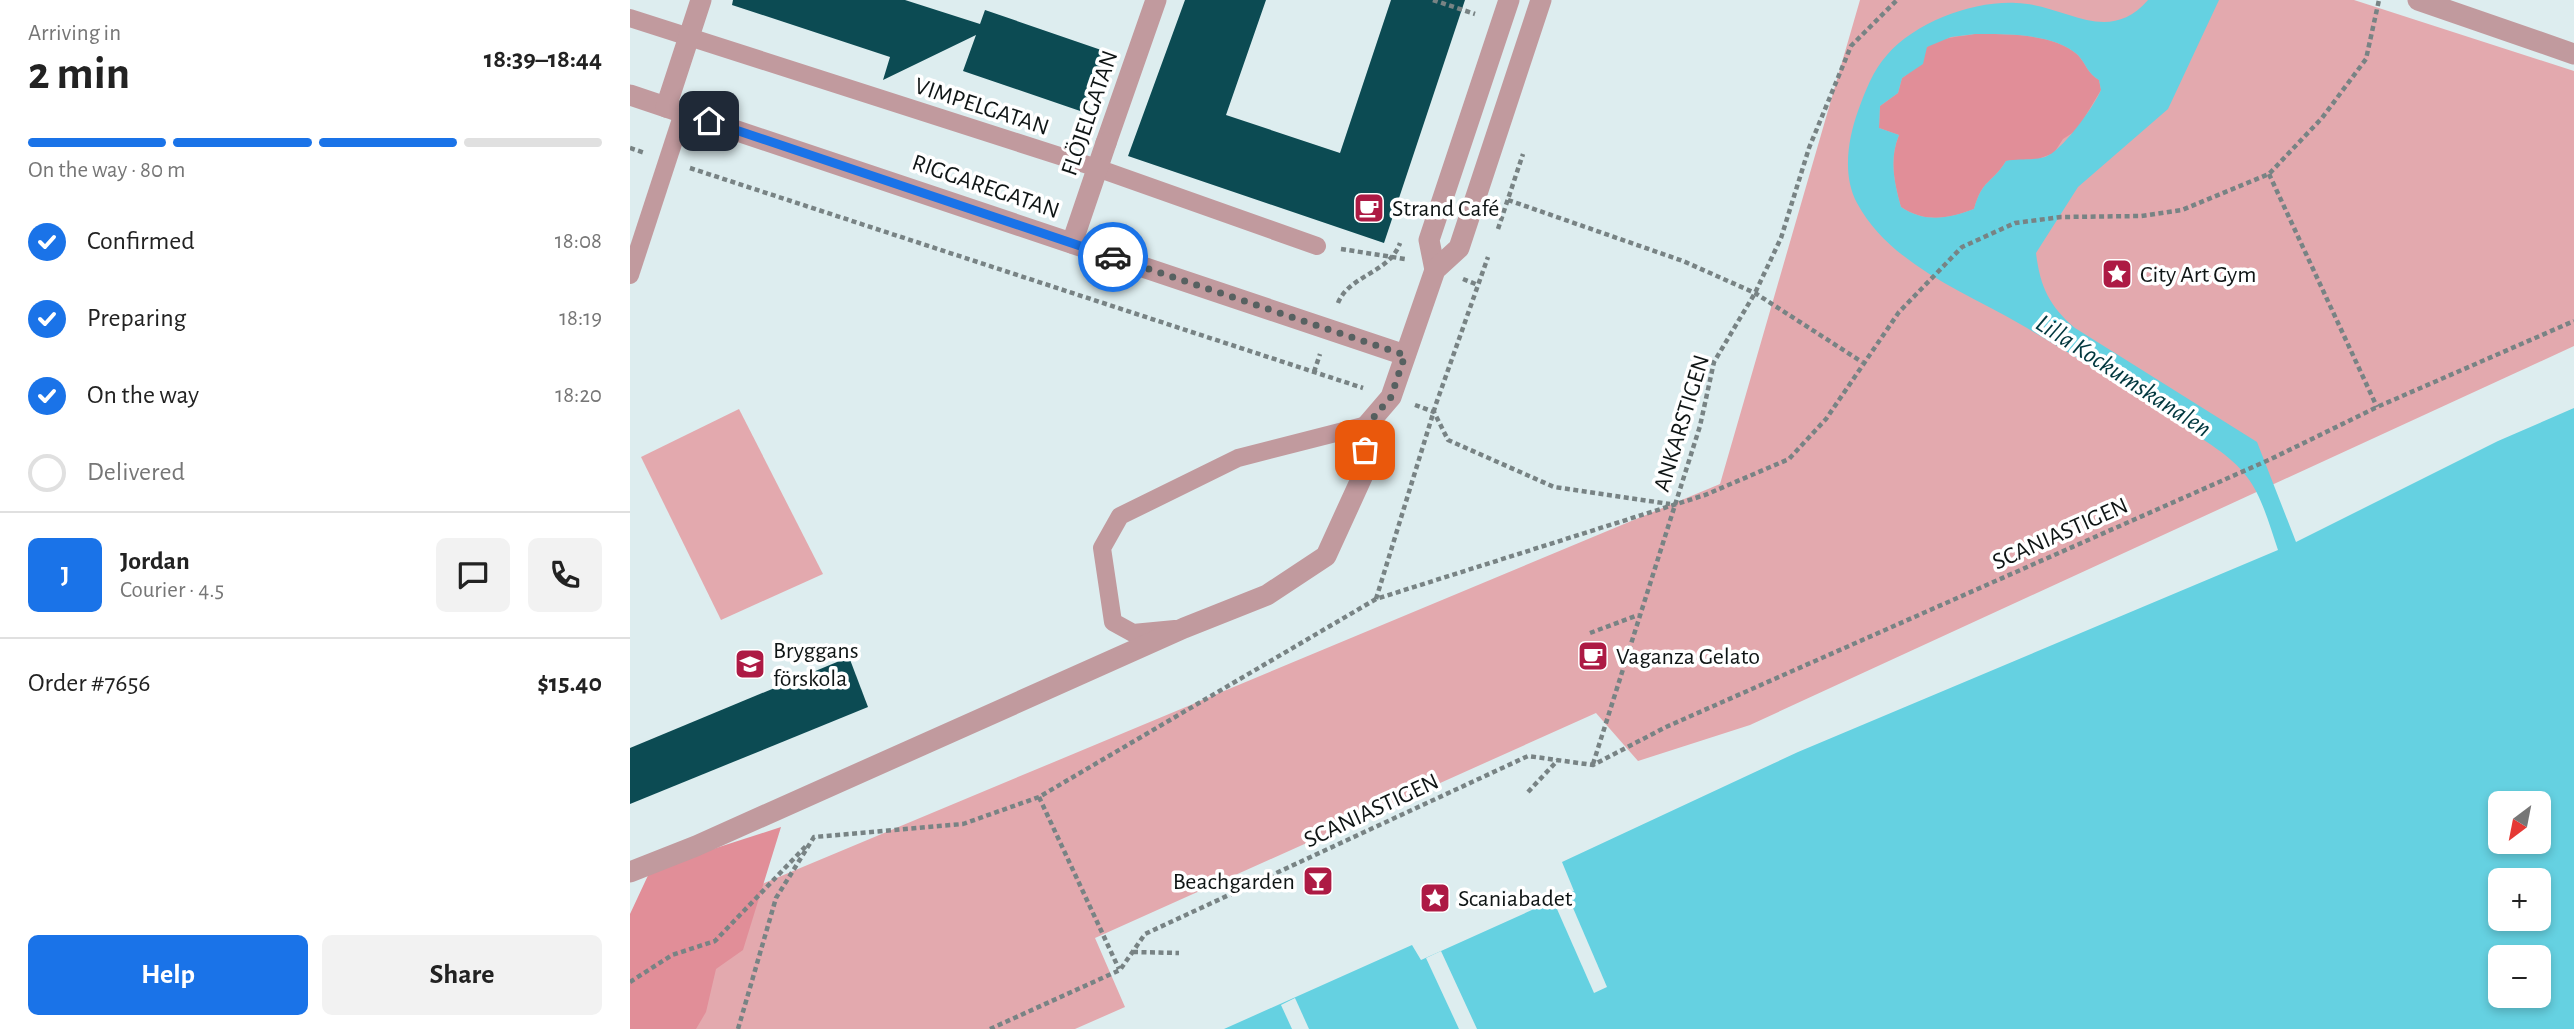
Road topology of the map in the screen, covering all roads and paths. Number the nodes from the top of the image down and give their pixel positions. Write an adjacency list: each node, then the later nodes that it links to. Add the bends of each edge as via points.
1 (701, 0): 13 (street)
2 (1156, 0): 20 (street, FLÖJELGATAN)
3 (1433, 0): 10 (path)
4 (1509, 0): 29 (street, via 1429,240)
5 (1541, 0): 29 (street, via 1459,248)
6 (1897, 0): 32 (path, ANKARSTIGEN, via 1851,46 1809,148 1781,238)
7 (2379, 0): 21 (path, via 2365,59 2322,118)
8 (2418, 0): 14 (street)
9 (1477, 7): 10 (path)
10 (1475, 14): 12 (path)
11 (630, 18): 13 (lane, VIMPELGATAN)
12 (1471, 27)
13 (689, 37): 16 (street); 20 (lane, VIMPELGATAN)
14 (2574, 54)
15 (630, 95): 16 (street, RIGGAREGATAN)
16 (675, 110): 19 (lane); 25 (street, RIGGAREGATAN)
17 (630, 148): 19 (path)
18 (1524, 150): 22 (path)
19 (668, 160): 30 (lane); 37 (path)
20 (1097, 168): 25 (street, FLÖJELGATAN); 26 (lane, VIMPELGATAN)
21 (2269, 174): 36 (path, via 2182,210 2015,223 1962,247 1899,312); 39 (path)
22 (1508, 200): 24 (path); 32 (path, via 1671,256)
23 (1404, 230): 28 (path)
24 (1495, 236)
25 (1072, 243): 34 (street, RIGGAREGATAN)
26 (1317, 246): 28 (path)
27 (1491, 248): 31 (path)
28 (1395, 256): 29 (path); 34 (path, via 1342,293)
29 (1435, 270): 31 (path); 35 (street)
30 (630, 275)
31 (1478, 285): 40 (path)
32 (1755, 293): 36 (path); 42 (path, ANKARSTIGEN, via 1714,362)
33 (2574, 321): 39 (path, SCANIASTIGEN)
34 (1328, 329): 35 (street, RIGGAREGATAN); 37 (path)
35 (1405, 355): 38 (street)
36 (1862, 362): 42 (path, via 1826,419 1789,458 1739,482)
37 (1314, 372): 38 (path)
38 (1391, 397): 40 (path); 41 (street)
39 (2377, 407): 48 (path, SCANIASTIGEN, via 2271,459 1666,727)
40 (1434, 412): 42 (path, via 1448,440 1553,487); 43 (path)
41 (1367, 425): 45 (street, via 1363,475 1326,556 1267,595); 45 (lane, via 1238,458 1120,516 1102,548 1113,622 1133,633)
42 (1675, 504): 43 (path); 44 (path, ANKARSTIGEN)
43 (1376, 599): 50 (path)
44 (1639, 615): 46 (path); 48 (path, ANKARSTIGEN)
45 (1184, 628): 52 (street)
46 (1590, 633)
47 (1558, 760): 48 (path, SCANIASTIGEN); 49 (path); 53 (path, SCANIASTIGEN, via 1528,756 1145,934)
48 (1593, 765)
49 (1528, 792)
50 (1039, 797): 51 (path, via 963,824); 55 (path)
51 (814, 837): 56 (path, via 715,941 672,955); 57 (path, via 775,898)
52 (630, 872)
53 (1132, 952): 54 (path); 55 (path, SCANIASTIGEN)
54 (1180, 953)
55 (1120, 970): 58 (path)
56 (630, 982)
57 (738, 1029)
58 (990, 1029)

